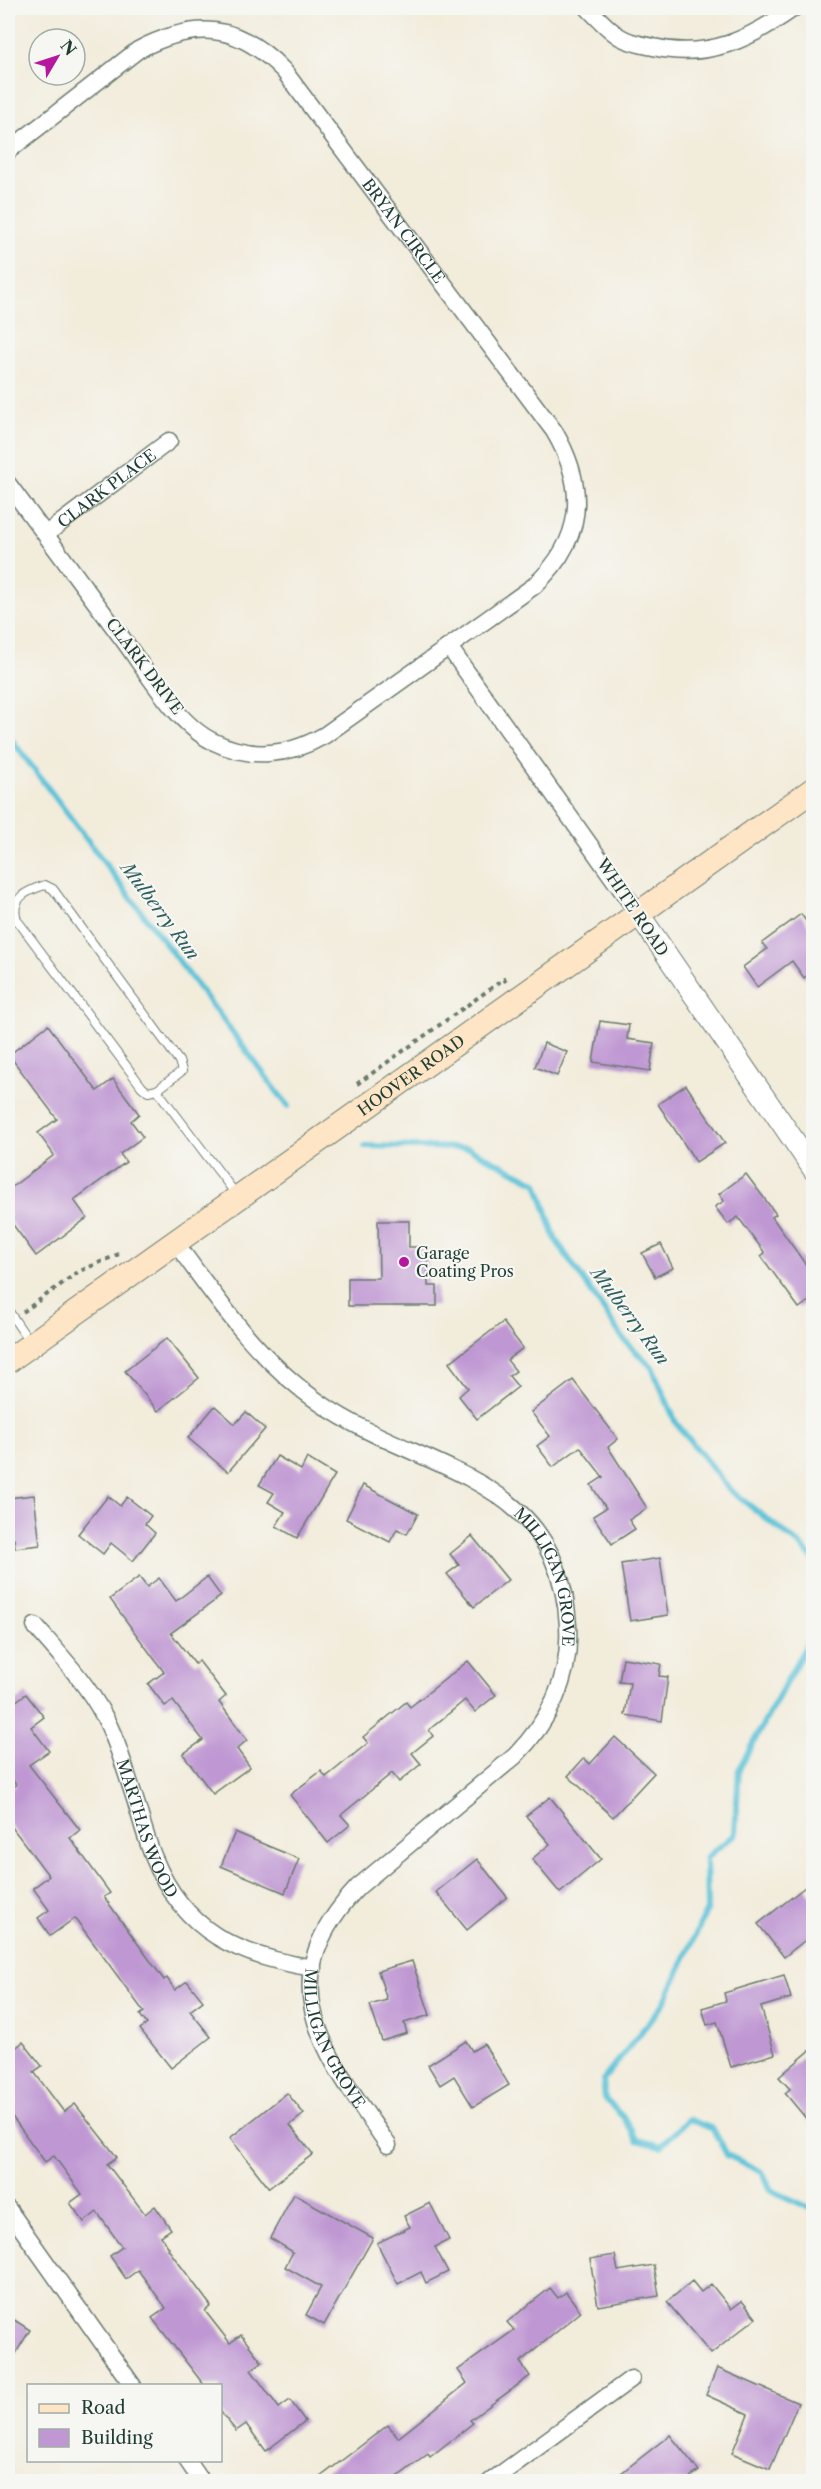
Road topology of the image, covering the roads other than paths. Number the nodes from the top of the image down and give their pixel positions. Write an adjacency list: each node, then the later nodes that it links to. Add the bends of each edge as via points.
1 (588, 8): 2 (street, via 621,38 671,52 696,52 746,37)
2 (794, 8)
3 (8, 151): 7 (street, BRYAN CIRCLE, via 138,50 162,38 188,31 215,30 234,35 254,44 284,71 554,431 574,473 575,519 561,557 534,586)
4 (169, 441): 6 (street, CLARK PLACE)
5 (8, 484): 6 (street, CLARK DRIVE)
6 (46, 534): 7 (street, CLARK DRIVE, via 173,706 210,740 235,751 277,754 310,744)
7 (449, 647): 9 (street, WHITE ROAD)
8 (813, 789): 9 (main road, HOOVER ROAD)
9 (638, 913): 11 (street, WHITE ROAD); 12 (main road, HOOVER ROAD)
10 (157, 1090): 10 (lane, via 182,1071 179,1060 53,889 45,885 35,888 16,901 17,920 142,1087 148,1092); 12 (lane)
11 (813, 1170)
12 (238, 1197): 13 (main road, HOOVER ROAD)
13 (175, 1242): 15 (main road, HOOVER ROAD); 18 (street, MILLIGAN GROVE, via 233,1321 272,1365 321,1404 366,1430 470,1478 501,1495 519,1511 550,1555 562,1579 567,1605 567,1660 560,1687 532,1738 358,1887 343,1903 318,1944)
14 (8, 1310): 15 (lane)
15 (31, 1344): 16 (main road, HOOVER ROAD)
16 (8, 1361)
17 (35, 1626): 18 (street, MARTHAS WOOD, via 82,1681 105,1716 153,1857 178,1902 199,1925 224,1942 274,1962)
18 (313, 1968): 19 (street, MILLIGAN GROVE, via 314,2022 323,2046)
19 (388, 2145)
20 (8, 2209): 22 (street)
21 (631, 2379): 25 (street)
22 (125, 2383)
23 (188, 2462): 24 (street)
24 (202, 2481)
25 (490, 2481)

